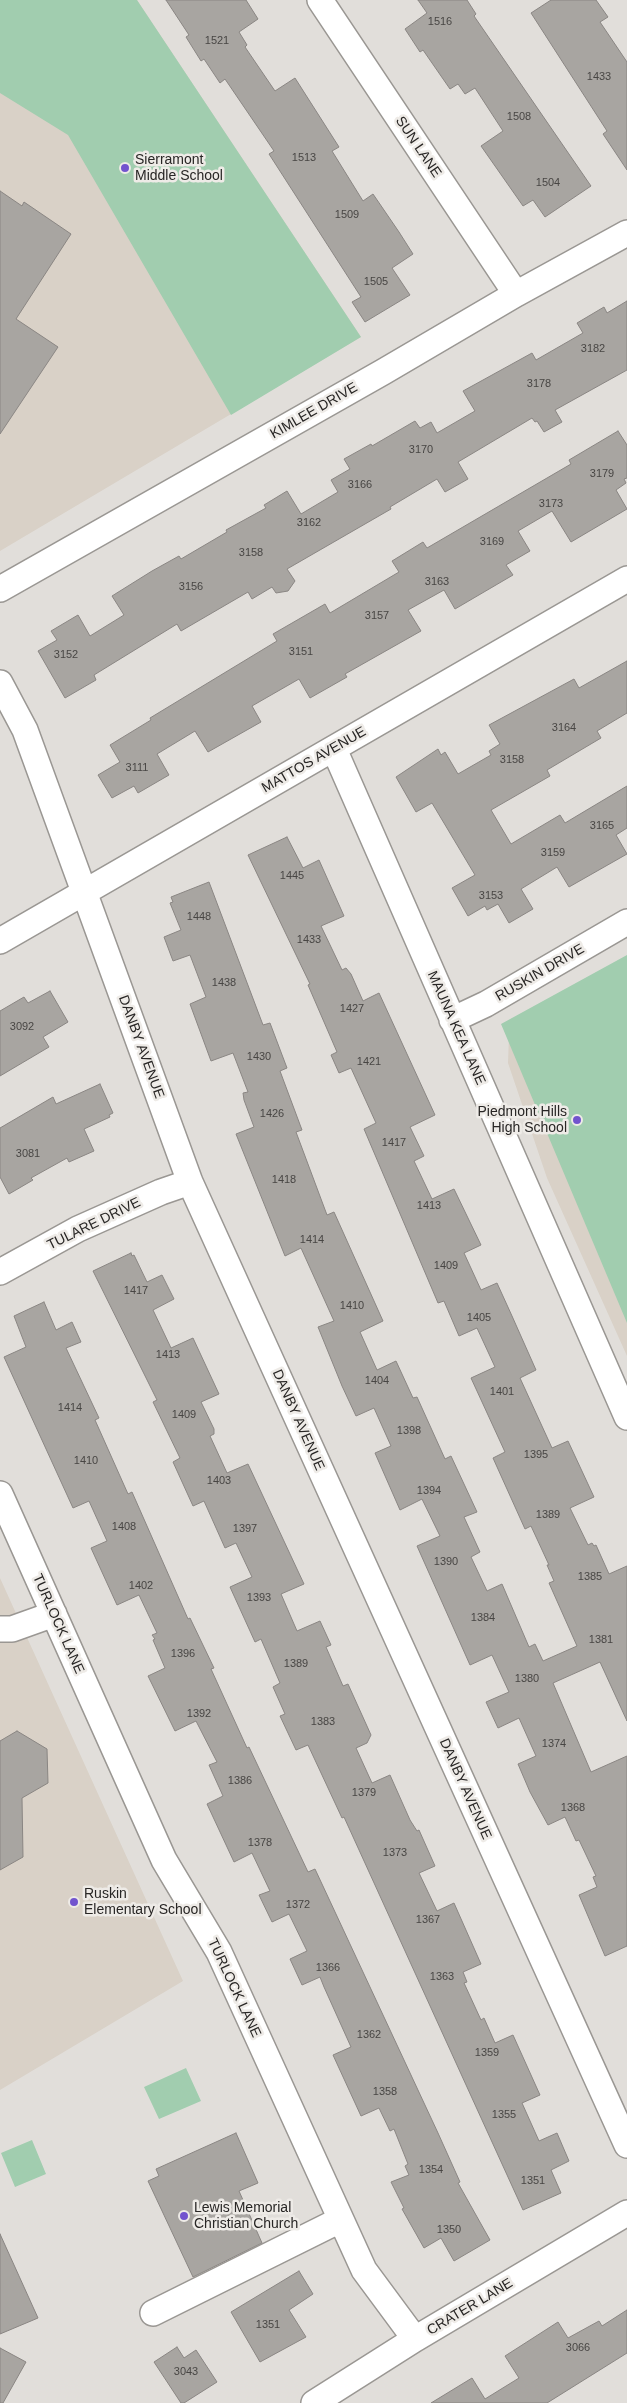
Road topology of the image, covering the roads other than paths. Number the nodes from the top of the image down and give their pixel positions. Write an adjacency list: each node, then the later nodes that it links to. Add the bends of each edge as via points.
1 (320, 0): 3 (street, SUN LANE)
2 (627, 233): 3 (street, KIMLEE DRIVE)
3 (516, 294): 5 (street, KIMLEE DRIVE)
4 (627, 579): 7 (street, MATTOS AVENUE)
5 (0, 590)
6 (0, 683): 8 (street, DANBY AVENUE, via 25,730)
7 (334, 749): 8 (street, MATTOS AVENUE); 11 (street, MAUNA KEA LANE)
8 (85, 892): 10 (street, MATTOS AVENUE); 12 (street, DANBY AVENUE)
9 (627, 922): 11 (street, RUSKIN DRIVE, via 486,1004)
10 (0, 941)
11 (452, 1020): 14 (street, MAUNA KEA LANE)
12 (190, 1182): 13 (street, TULARE DRIVE, via 78,1229); 18 (street, DANBY AVENUE)
13 (0, 1272)
14 (627, 1417)
15 (0, 1494): 16 (street, TURLOCK LANE)
16 (54, 1614): 17 (street, via 12,1629); 20 (street, TURLOCK LANE, via 164,1860 219,1952)
17 (0, 1629)
18 (627, 2145)
19 (627, 2213): 22 (street, CRATER LANE)
20 (340, 2220): 21 (street); 22 (street, TURLOCK LANE, via 364,2270)
21 (153, 2313)
22 (415, 2339): 23 (street, CRATER LANE)
23 (314, 2403)

